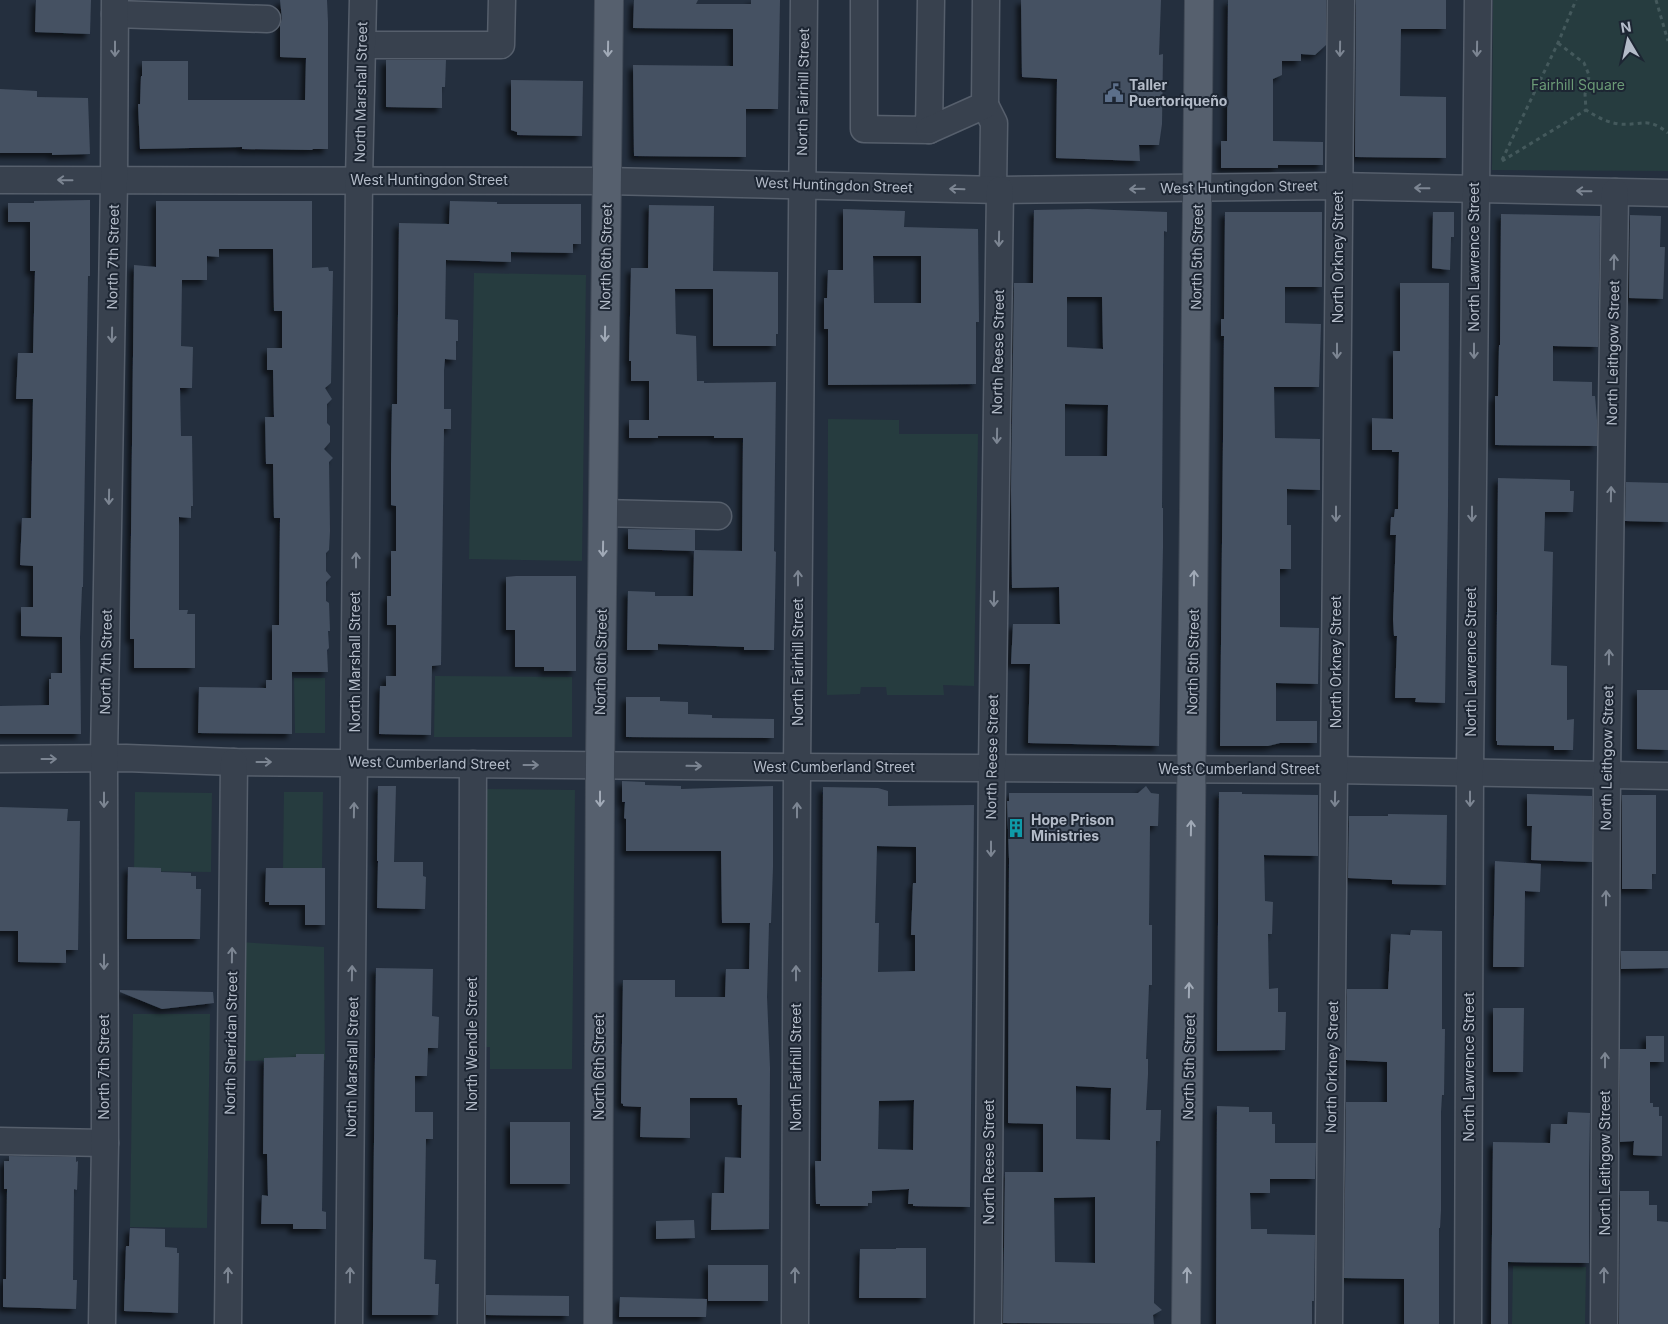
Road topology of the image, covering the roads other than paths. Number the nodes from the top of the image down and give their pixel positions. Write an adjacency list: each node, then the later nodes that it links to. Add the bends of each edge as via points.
1 (363, 0): 13 (street, North Marshall Street)
2 (502, 0): 13 (street, via 501,45)
3 (608, 0): 18 (main road, North 6th Street, one-way to 18)
4 (804, 0): 20 (street, North Fairhill Street)
5 (864, 0): 15 (street, via 864,129)
6 (931, 0): 15 (street)
7 (986, 0): 14 (street)
8 (1199, 0): 22 (main road, North 5th Street)
9 (1341, 0): 21 (street, North Orkney Street, one-way to 21)
10 (1478, 0): 23 (street, North Lawrence Street, one-way to 23)
11 (115, 7): 12 (street); 19 (street, North 7th Street, one-way to 19)
12 (267, 19)
13 (363, 45): 17 (street, North Marshall Street)
14 (985, 105): 15 (street); 24 (street, North Reese Street, via 994,123)
15 (929, 130)
16 (0, 180): 19 (street, West Huntingdon Street, one-way to 16)
17 (359, 180): 18 (street, West Huntingdon Street); 19 (street, West Huntingdon Street); 32 (street, North Marshall Street, one-way to 17)
18 (606, 180): 20 (street, West Huntingdon Street); 27 (main road, North 6th Street, one-way to 27)
19 (114, 181): 29 (street, North 7th Street, one-way to 29)
20 (802, 184): 24 (street, West Huntingdon Street, one-way to 20); 35 (street, North Fairhill Street, one-way to 20)
21 (1338, 186): 22 (street, West Huntingdon Street); 23 (street, West Huntingdon Street, one-way to 21); 38 (street, North Orkney Street, one-way to 38)
22 (1198, 188): 24 (street, West Huntingdon Street, one-way to 24); 37 (main road, North 5th Street, one-way to 22)
23 (1475, 188): 25 (street, West Huntingdon Street, one-way to 23); 39 (street, North Lawrence Street, one-way to 39)
24 (997, 190): 36 (street, North Reese Street, one-way to 36)
25 (1616, 192): 26 (street, West Huntingdon Street); 40 (street, North Leithgow Street, one-way to 25)
26 (1668, 193)
27 (603, 513): 28 (street); 34 (main road, North 6th Street, one-way to 34)
28 (718, 516)
29 (104, 758): 30 (street, West Cumberland Street, one-way to 29); 31 (street, West Cumberland Street); 43 (street, North 7th Street, one-way to 43)
30 (0, 759)
31 (234, 762): 32 (street, West Cumberland Street, one-way to 32); 45 (street, North Sheridan Street, one-way to 31)
32 (354, 762): 33 (street, West Cumberland Street); 46 (street, North Marshall Street, one-way to 32)
33 (473, 764): 34 (street, West Cumberland Street, one-way to 34); 47 (street, North Wendle Street)
34 (600, 765): 35 (street, West Cumberland Street, one-way to 35); 48 (main road, North 6th Street, one-way to 48)
35 (797, 767): 36 (street, West Cumberland Street); 49 (street, North Fairhill Street, one-way to 35)
36 (992, 768): 37 (street, West Cumberland Street); 50 (street, North Reese Street, one-way to 50)
37 (1192, 768): 38 (street, West Cumberland Street); 51 (main road, North 5th Street, one-way to 37)
38 (1335, 770): 39 (street, West Cumberland Street); 52 (street, North Orkney Street, one-way to 52)
39 (1470, 771): 40 (street, West Cumberland Street); 53 (street, North Lawrence Street, one-way to 53)
40 (1607, 775): 41 (street, West Cumberland Street); 54 (street, North Leithgow Street, one-way to 40)
41 (1668, 776)
42 (0, 1142): 43 (street)
43 (104, 1143): 44 (street, North 7th Street)
44 (102, 1324)
45 (228, 1324)
46 (349, 1324)
47 (471, 1324)
48 (598, 1324)
49 (795, 1324)
50 (988, 1324)
51 (1186, 1324)
52 (1329, 1324)
53 (1468, 1324)
54 (1604, 1324)

